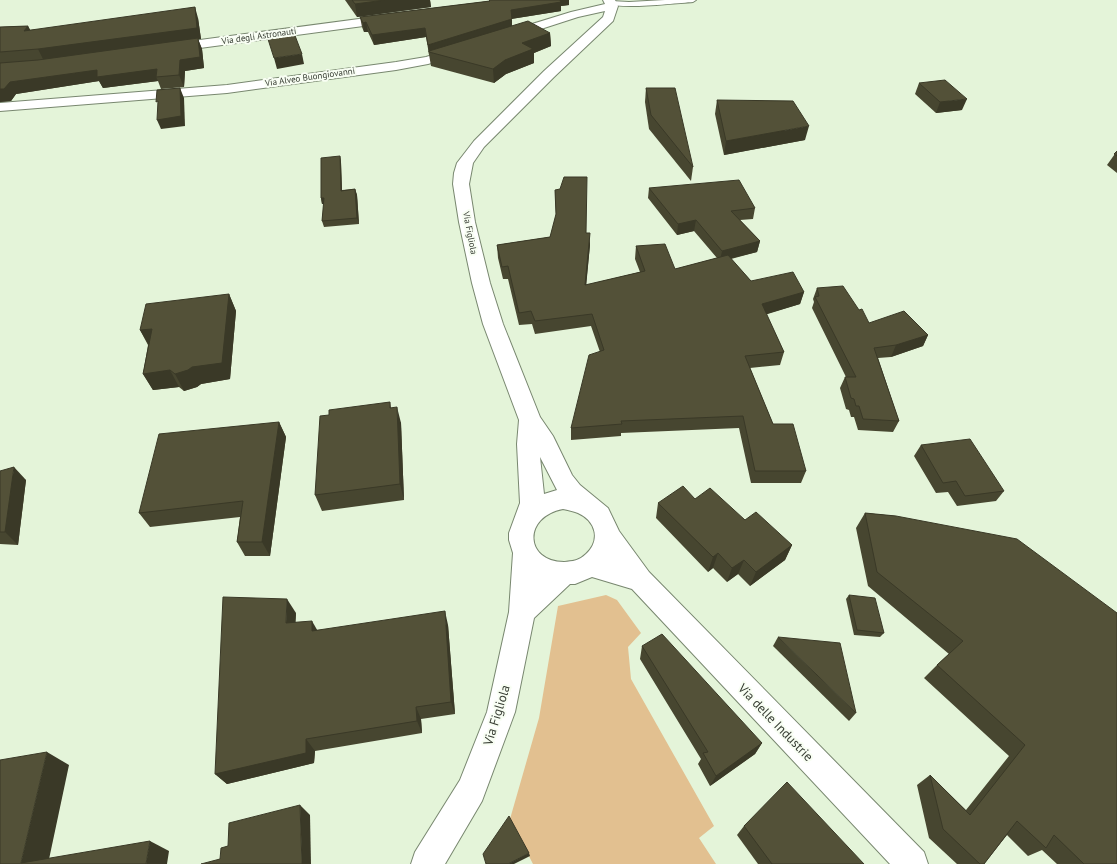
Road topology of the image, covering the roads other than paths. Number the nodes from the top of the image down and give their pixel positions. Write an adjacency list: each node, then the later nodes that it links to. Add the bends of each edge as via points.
1 (693, 0): 2 (lane)
2 (611, 3): 4 (street); 8 (street, Via Figliola, via 609,18 548,74 479,144 465,163 462,173 461,184 467,222 481,283 495,331)
3 (397, 17): 6 (street, Via degli Astronauti)
4 (497, 39)
5 (470, 47): 7 (street, Via Alveo Buongiovanni, via 422,61 227,89)
6 (158, 50)
7 (0, 107)
8 (530, 420): 9 (street, Via delle Industrie, via 545,442 563,481); 10 (street, Via Figliola, via 528,444 532,503)
9 (588, 505): 10 (street, Via delle Industrie, via 562,499 536,508); 11 (street, Via delle Industrie, via 605,523)
10 (527, 518): 12 (street, via 521,529 521,542)
11 (608, 535): 13 (street, via 601,558); 15 (street, Via delle Industrie)
12 (525, 554): 14 (street, via 535,564 548,571); 16 (street, Via Figliola)
13 (591, 566): 14 (street, via 578,572); 15 (street)
14 (563, 574): 16 (street)
15 (640, 580): 18 (street, Via delle Industrie)
16 (522, 612): 17 (street, Via Figliola, via 500,712 471,790)
17 (428, 864)
18 (912, 864)

